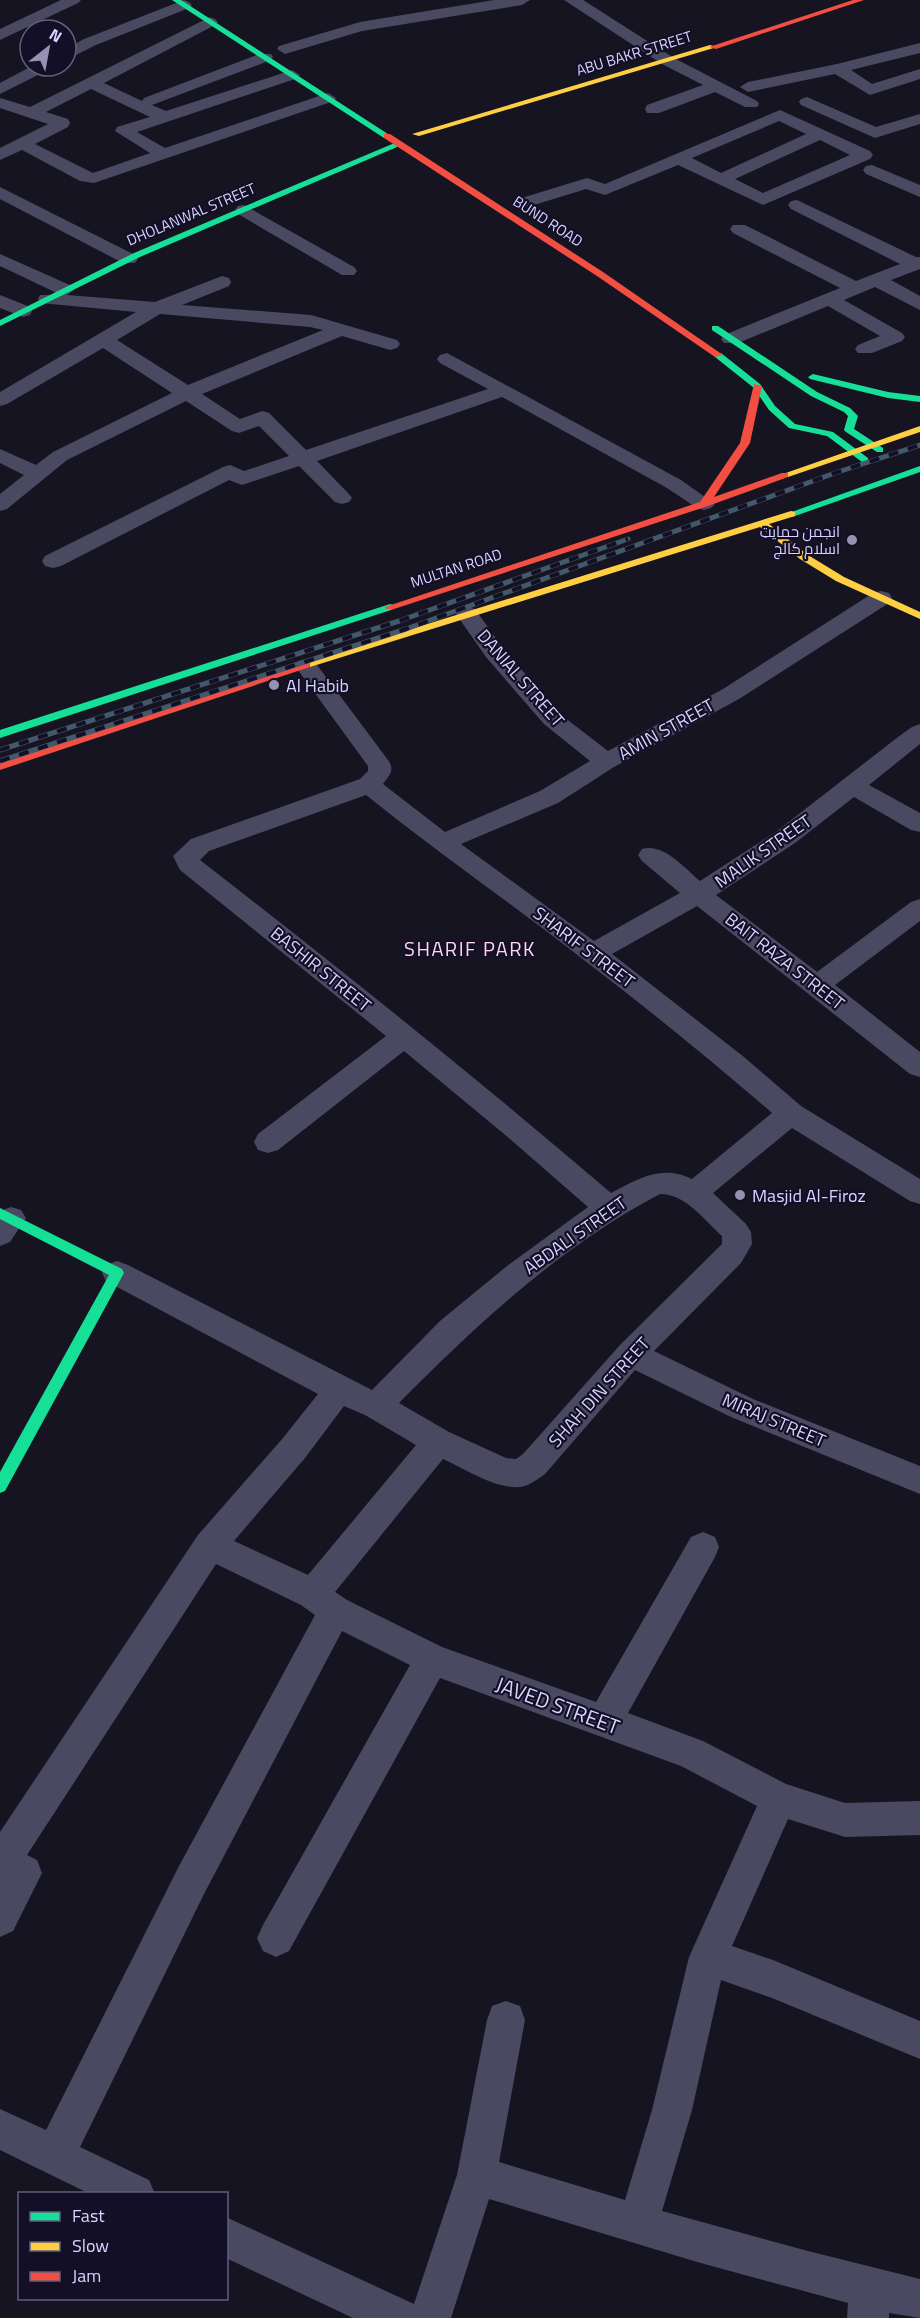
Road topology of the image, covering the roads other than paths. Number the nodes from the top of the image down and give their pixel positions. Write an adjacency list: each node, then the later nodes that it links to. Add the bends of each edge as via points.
1 (73, 0): 7 (street)
2 (522, 0): 8 (street, via 360,27)
3 (572, 0): 12 (street)
4 (860, 0): 12 (main road, ABU BAKR STREET)
5 (180, 3): 6 (main road, BUND ROAD); 9 (street)
6 (210, 22): 11 (main road, BUND ROAD); 18 (street)
7 (0, 35)
8 (280, 46): 13 (main road)
9 (78, 48)
10 (920, 48): 14 (street)
11 (265, 57): 16 (main road, BUND ROAD); 22 (street)
12 (668, 61): 19 (street); 34 (main road, ABU BAKR STREET, via 412,132)
13 (305, 62)
14 (837, 69): 19 (street, via 749,95); 23 (street)
15 (920, 74): 23 (street)
16 (292, 75): 21 (main road, BUND ROAD); 29 (street)
17 (21, 78): 20 (street)
18 (91, 83): 27 (street); 29 (street)
19 (716, 86): 26 (street)
20 (0, 89)
21 (328, 98): 33 (main road, BUND ROAD); 35 (street)
22 (150, 101)
23 (862, 101): 28 (street)
24 (807, 102): 28 (street)
25 (0, 104): 27 (street)
26 (653, 109)
27 (32, 113): 32 (street, via 62,123)
28 (833, 114): 30 (street, via 875,133)
29 (165, 117): 35 (street, via 123,131)
30 (920, 120)
31 (820, 134): 37 (street, via 778,115); 41 (street); 41 (street, via 864,155 764,200)
32 (23, 144): 35 (street, via 91,178); 36 (street)
33 (400, 144): 39 (main road, BUND ROAD); 46 (main road, DHOLANWAL STREET)
34 (434, 146)
35 (163, 154)
36 (0, 155)
37 (678, 159): 41 (street); 44 (street, via 604,190 587,183)
38 (460, 163): 39 (main road)
39 (438, 170): 72 (main road, BUND ROAD, via 600,273)
40 (872, 170): 43 (street)
41 (720, 179)
42 (0, 192): 50 (street)
43 (920, 192)
44 (517, 201): 47 (main road, BUND ROAD)
45 (797, 205): 51 (street)
46 (244, 210): 50 (main road, DHOLANWAL STREET); 52 (street)
47 (541, 216)
48 (739, 229): 55 (street)
49 (0, 259): 56 (street)
50 (129, 259): 56 (main road, DHOLANWAL STREET)
51 (917, 263): 53 (street)
52 (348, 271)
53 (877, 280): 55 (street); 60 (street)
54 (222, 282): 61 (street)
55 (856, 289): 58 (street)
56 (65, 290): 57 (main road, DHOLANWAL STREET)
57 (47, 299): 61 (street); 62 (main road, DHOLANWAL STREET)
58 (831, 300): 67 (street); 69 (street, via 895,337)
59 (0, 301): 62 (street)
60 (920, 304)
61 (157, 308): 65 (street, via 310,321); 66 (street)
62 (23, 311): 64 (main road, DHOLANWAL STREET)
63 (700, 319): 67 (main road)
64 (0, 323)
65 (340, 330): 68 (street); 74 (street)
66 (103, 339): 74 (street); 76 (street)
67 (731, 339): 71 (main road)
68 (390, 344)
69 (865, 350)
70 (447, 359): 73 (street)
71 (777, 367): 75 (main road, via 856,388); 78 (main road, via 814,394 847,410 853,416 849,430)
72 (757, 386): 79 (main road, BUND ROAD, via 771,408 792,426 830,434); 86 (main road, via 745,443)
73 (502, 392): 81 (street); 86 (street)
74 (187, 393): 81 (street, via 239,427 262,417); 83 (street, via 60,456)
75 (920, 399)
76 (0, 400)
77 (920, 429): 78 (main road, MULTAN ROAD)
78 (871, 444): 79 (main road, MULTAN ROAD); 82 (main road)
79 (852, 450): 84 (main road, BUND ROAD); 86 (main road, MULTAN ROAD)
80 (0, 455): 83 (street)
81 (304, 458): 85 (street); 89 (street, via 242,479 230,471)
82 (904, 466): 84 (main road)
83 (37, 474): 87 (street)
84 (891, 478): 88 (main road)
85 (342, 498)
86 (704, 504): 95 (main road, MULTAN ROAD)
87 (0, 505)
88 (762, 524): 90 (main road, via 804,557); 91 (main road)
89 (53, 561)
90 (881, 598): 92 (main road); 96 (street, AMIN STREET, via 731,694)
91 (467, 614): 93 (main road); 96 (street, DANIAL STREET, via 552,719)
92 (920, 615)
93 (306, 666): 97 (main road); 98 (street, via 380,765 380,772)
94 (920, 732): 99 (street, MALIK STREET)
95 (0, 734)
96 (606, 762): 101 (street, AMIN STREET, via 549,797)
97 (0, 766)
98 (369, 785): 101 (street, SHARIF STREET); 107 (street, BASHIR STREET, via 200,845 186,856 189,864)
99 (851, 785): 100 (street); 103 (street, MALIK STREET, via 813,818)
100 (920, 824)
101 (442, 843): 105 (street, SHARIF STREET)
102 (651, 855): 103 (street, BAIT RAZA STREET)
103 (699, 894): 105 (street, MALIK STREET); 106 (street, BAIT RAZA STREET)
104 (920, 908): 106 (street)
105 (593, 953): 109 (street, SHARIF STREET)
106 (817, 985): 108 (street, BAIT RAZA STREET)
107 (404, 1037): 110 (street); 113 (street, BASHIR STREET)
108 (920, 1067)
109 (791, 1113): 111 (street); 112 (street, SHARIF STREET)
110 (268, 1142)
111 (694, 1193): 113 (street, ABDALI STREET, via 674,1183 656,1183); 116 (street, SHAH DIN STREET, via 736,1232 737,1244 731,1255)
112 (920, 1193)
113 (608, 1208): 118 (street, ABDALI STREET, via 451,1330)
114 (4, 1222): 115 (main road)
115 (117, 1272): 117 (street, SHAH DIN STREET); 121 (main road)
116 (631, 1354): 119 (street, SHAH DIN STREET, via 534,1464 520,1473 503,1471); 120 (street, MIRAJ STREET, via 742,1408)
117 (339, 1390): 118 (street, SHAH DIN STREET); 122 (street)
118 (376, 1406): 119 (street, SHAH DIN STREET)
119 (438, 1442): 124 (street)
120 (920, 1480)
121 (0, 1486)
122 (210, 1545): 124 (street, JAVED STREET); 129 (street, via 2,1861 24,1873)
123 (702, 1547): 126 (street)
124 (324, 1602): 125 (street, JAVED STREET); 135 (street, via 271,1725 126,2006)
125 (432, 1659): 126 (street, JAVED STREET); 130 (street)
126 (604, 1722): 127 (street, JAVED STREET, via 691,1753)
127 (778, 1799): 128 (street, JAVED STREET, via 845,1820); 131 (street)
128 (920, 1818)
129 (0, 1918)
130 (276, 1938)
131 (708, 1957): 133 (street, via 773,1979); 138 (street, via 672,2110)
132 (506, 2020): 136 (street)
133 (920, 2040)
134 (0, 2129): 135 (street)
135 (55, 2155): 137 (street)
136 (477, 2175): 138 (street); 143 (street)
137 (133, 2192)
138 (638, 2224): 141 (street)
139 (228, 2238): 142 (street)
140 (920, 2300): 141 (street)
141 (869, 2303)
142 (399, 2318)
143 (430, 2318)

